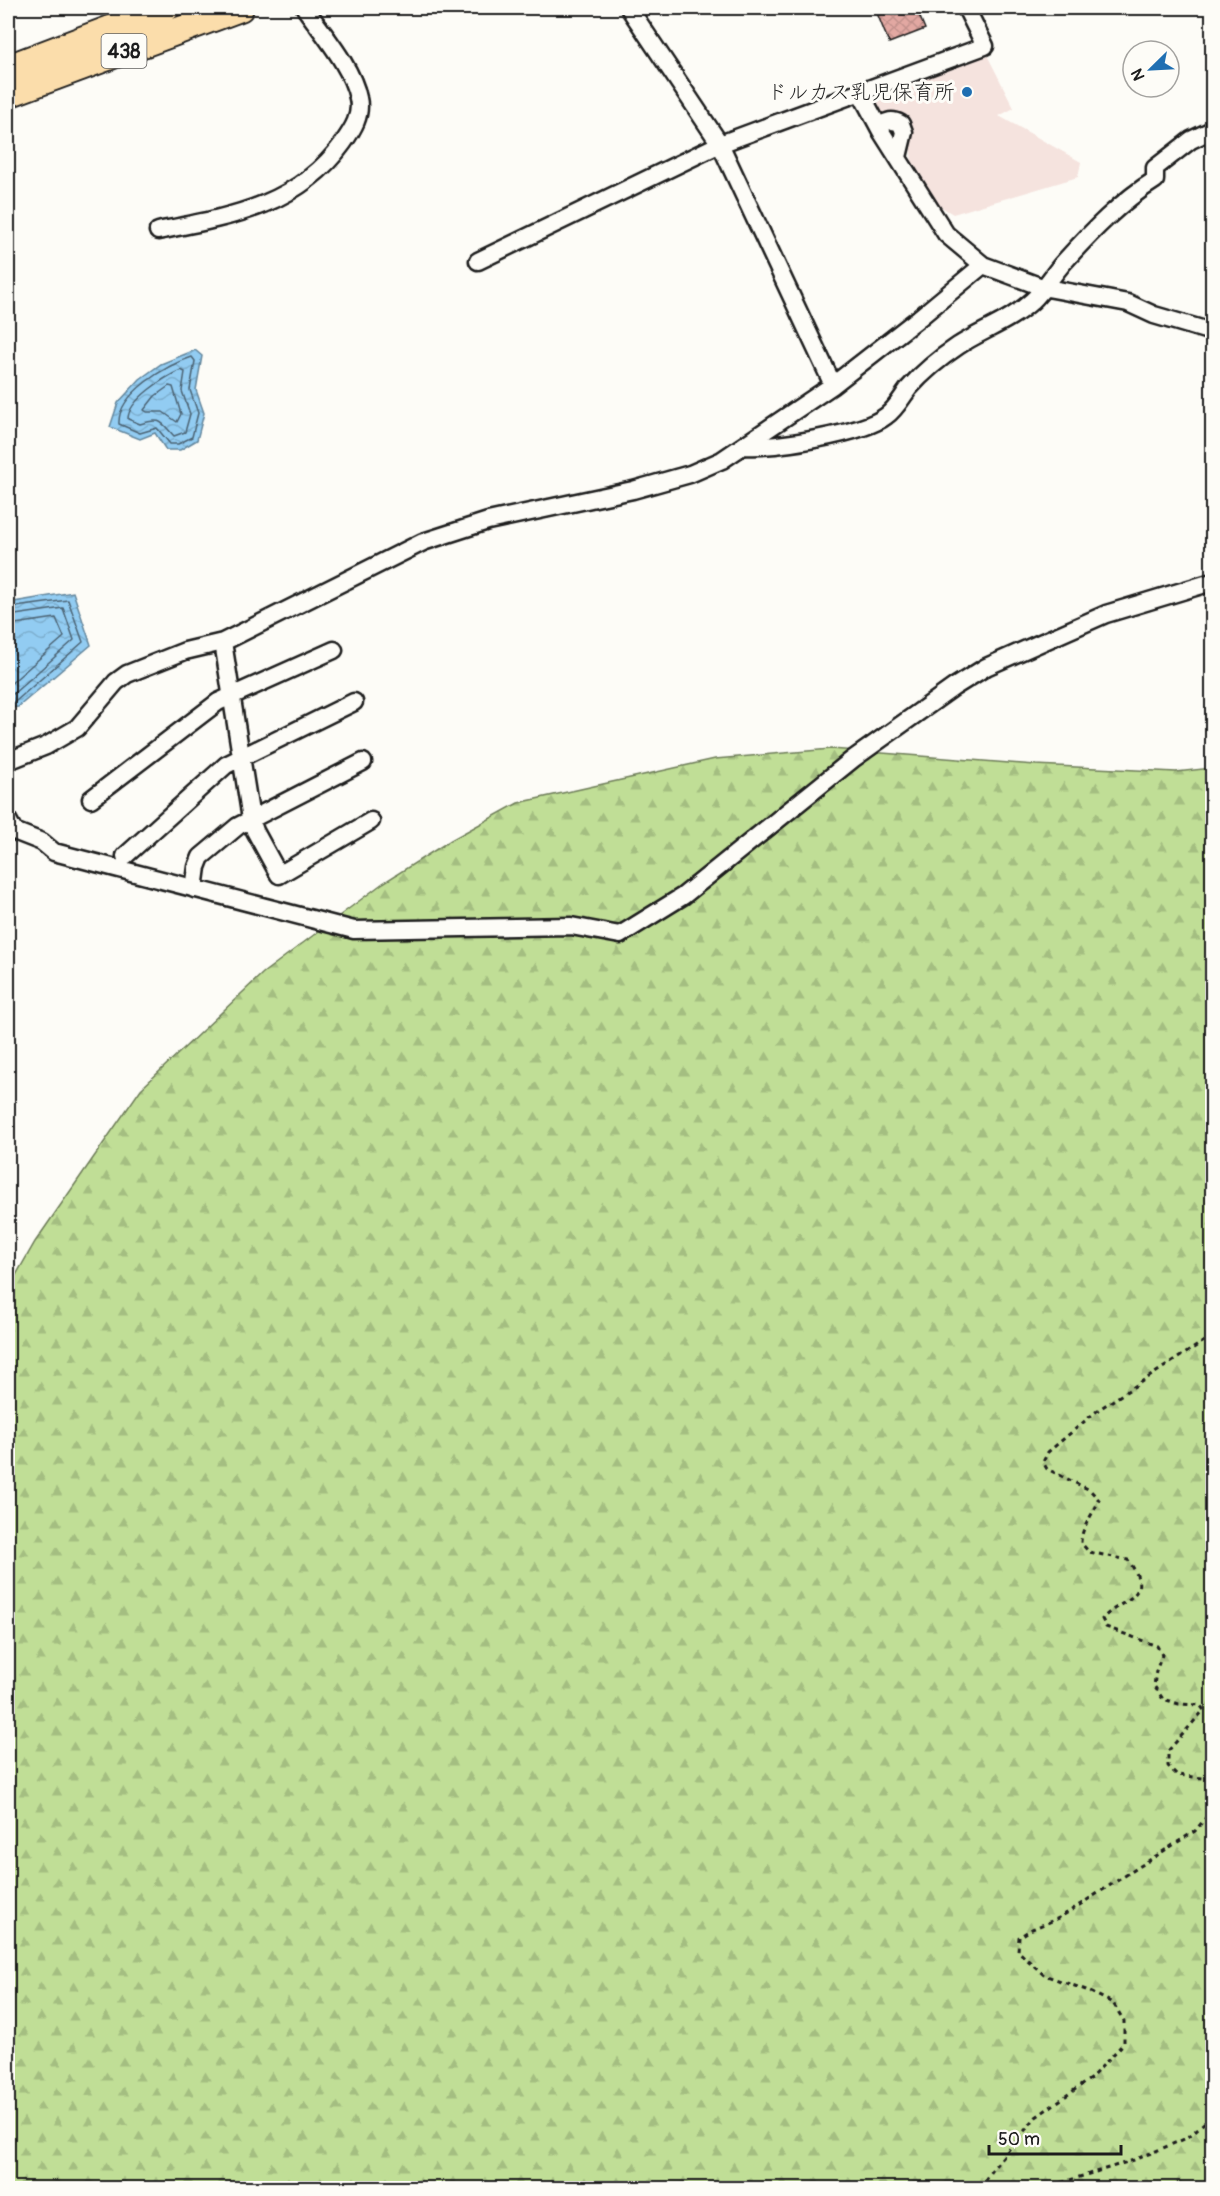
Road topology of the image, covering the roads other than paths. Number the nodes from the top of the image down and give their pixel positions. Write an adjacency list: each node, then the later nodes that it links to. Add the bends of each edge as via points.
1 (166, 8): 6 (highway, 438)
2 (240, 8): 8 (highway, 438)
3 (305, 8): 11 (street, via 351,75 359,116 347,137 332,159 309,179 266,205 221,219)
4 (629, 8): 10 (street)
5 (966, 8): 7 (street, via 985,46)
6 (8, 68)
7 (860, 92): 10 (street); 13 (street, via 946,234)
8 (8, 94)
9 (1212, 130): 14 (street, via 1191,140 1155,168 1155,180 1085,238)
10 (720, 144): 12 (street); 16 (street)
11 (158, 231)
12 (478, 261)
13 (983, 265): 14 (street); 16 (street)
14 (1042, 287): 15 (street, via 1128,303); 17 (street, via 1033,300 999,325 959,345 930,367 888,415 871,425 781,444)
15 (1212, 332)
16 (833, 385): 17 (street)
17 (745, 446): 19 (street, via 690,474 488,521 423,542)
18 (1212, 582): 31 (street, via 1106,614 986,667 853,759 683,896 620,935 571,926 354,930)
19 (223, 642): 21 (street); 24 (street, via 184,651 127,674 76,728 46,746)
20 (334, 650): 21 (street)
21 (231, 696): 23 (street); 26 (street)
22 (354, 702): 23 (street)
23 (241, 758): 27 (street); 30 (street, via 226,765)
24 (8, 761)
25 (363, 762): 27 (street)
26 (92, 799)
27 (251, 819): 29 (street, via 279,875); 31 (street, via 201,857)
28 (8, 820): 31 (street, via 14,831 42,842 54,852)
29 (371, 821)
30 (125, 856)
31 (194, 889)

